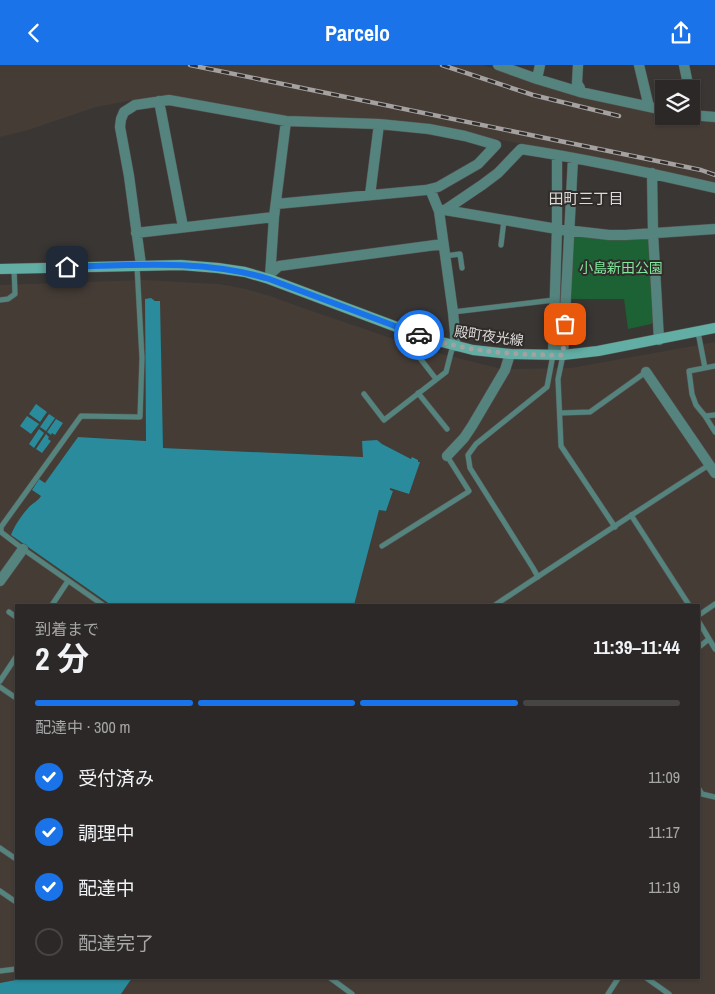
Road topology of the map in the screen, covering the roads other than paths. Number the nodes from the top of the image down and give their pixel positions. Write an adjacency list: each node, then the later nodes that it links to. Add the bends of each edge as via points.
1 (498, 65): 6 (street)
2 (540, 65): 6 (street)
3 (578, 65): 8 (street)
4 (639, 65): 10 (street)
5 (684, 65): 7 (street)
6 (537, 79): 8 (street)
7 (687, 80)
8 (580, 93): 10 (street)
9 (160, 101): 14 (street, via 176,101); 26 (street); 30 (street, via 135,105 120,119)
10 (649, 107): 11 (street)
11 (655, 108)
12 (700, 116): 13 (street)
13 (715, 117)
14 (286, 121): 15 (street); 22 (street)
15 (379, 124): 20 (street, via 430,129 496,145 478,164); 21 (street)
16 (557, 155): 17 (street); 23 (street, via 520,149 498,173); 27 (street)
17 (573, 158): 18 (street); 29 (street)
18 (652, 173): 19 (street); 31 (street)
19 (715, 188)
20 (430, 189): 21 (street); 23 (street)
21 (370, 195): 22 (street)
22 (276, 204): 24 (street)
23 (442, 210): 25 (street); 32 (street)
24 (274, 217): 26 (street); 39 (street)
25 (504, 220): 27 (street); 33 (lane)
26 (183, 227): 30 (street)
27 (557, 229): 29 (street); 41 (street)
28 (715, 229): 31 (street)
29 (569, 231): 31 (street, via 609,235); 48 (street)
30 (136, 233): 35 (street)
31 (653, 233): 45 (street)
32 (443, 244): 34 (street); 39 (street, via 279,266)
33 (501, 245)
34 (445, 257): 36 (lane, via 460,255); 42 (street)
35 (139, 265): 38 (street, 殿町夜光線); 39 (street, 殿町夜光線, via 218,268); 66 (lane, via 140,417 81,416 1,527 1,531)
36 (462, 268)
37 (0, 269): 38 (street, 殿町夜光線)
38 (14, 269): 40 (lane, via 16,295)
39 (270, 276): 46 (street, 殿町夜光線, via 426,338)
40 (0, 300)
41 (554, 300): 42 (lane); 48 (street)
42 (454, 312): 46 (street)
43 (715, 328): 44 (street, 殿町夜光線)
44 (698, 332): 45 (street, 殿町夜光線); 51 (lane)
45 (658, 340): 48 (street, 殿町夜光線)
46 (454, 345): 47 (street, 殿町夜光線); 53 (lane, via 446,372)
47 (510, 354): 48 (street, 殿町夜光線); 61 (street, via 505,370 464,439)
48 (558, 355): 56 (lane); 67 (lane, via 547,387 476,444 468,455 470,468)
49 (419, 357): 53 (lane)
50 (715, 366): 51 (lane)
51 (705, 368): 58 (lane, via 689,371 692,394)
52 (646, 372): 56 (lane, via 590,411); 62 (street)
53 (436, 379): 54 (lane)
54 (418, 393): 55 (lane, via 384,420); 59 (lane)
55 (364, 394)
56 (560, 413): 64 (lane, via 561,446)
57 (715, 415): 58 (lane)
58 (705, 416): 60 (lane)
59 (447, 429)
60 (715, 433)
61 (447, 456): 65 (lane, via 468,493)
62 (712, 469): 63 (lane)
63 (631, 515): 64 (lane); 73 (lane)
64 (615, 527): 67 (lane)
65 (382, 547)
66 (23, 549): 68 (street); 69 (lane)
67 (538, 577): 72 (lane)
68 (0, 581)
69 (68, 581): 70 (lane); 71 (lane)
70 (53, 604)
71 (102, 604)
72 (497, 604)
73 (688, 604)
74 (715, 604): 76 (lane)
75 (8, 611): 77 (lane)
76 (700, 614)
77 (15, 616)
78 (700, 623): 79 (lane)
79 (709, 639): 80 (lane); 81 (lane)
80 (700, 646)
81 (715, 649)
82 (15, 658): 83 (lane)
83 (0, 681)
84 (0, 687): 85 (lane)
85 (15, 697)
86 (700, 791): 87 (lane)
87 (715, 797)
88 (0, 848): 89 (lane)
89 (15, 858)
90 (0, 891): 91 (lane)
91 (15, 901)
92 (0, 966): 93 (lane)
93 (3, 971)
94 (332, 979): 97 (lane)
95 (618, 979): 98 (lane)
96 (648, 979): 99 (lane)
97 (352, 994)
98 (608, 994)
99 (669, 994)

